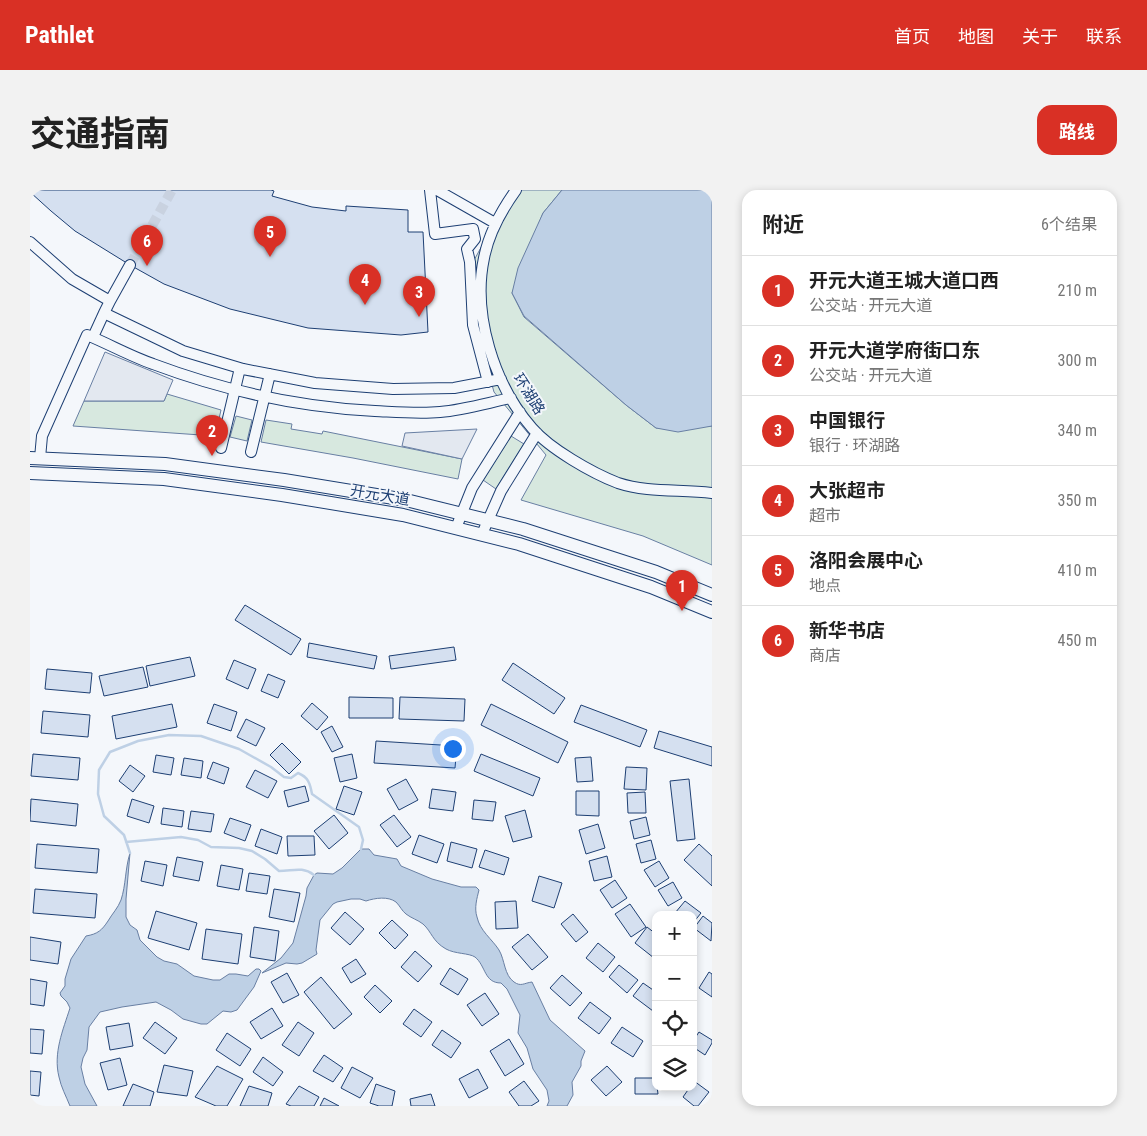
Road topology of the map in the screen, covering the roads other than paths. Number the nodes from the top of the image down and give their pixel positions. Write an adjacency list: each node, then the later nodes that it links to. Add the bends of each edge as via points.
1 (430, 190): 13 (street, via 435,234 473,229 475,239 467,249 473,325)
2 (437, 190): 4 (street)
3 (516, 190): 4 (street, 环湖路)
4 (495, 223): 12 (street, 环湖路, via 484,258 480,287 486,338)
5 (30, 242): 7 (street, via 72,278)
6 (130, 265): 7 (street)
7 (110, 301): 8 (street)
8 (104, 313): 9 (street); 10 (street, via 183,351)
9 (93, 338): 14 (street, via 151,364); 21 (street, via 87,335)
10 (240, 368): 11 (street); 14 (street)
11 (270, 374): 13 (street, via 315,383 392,389 454,388); 15 (street)
12 (501, 379): 13 (street); 16 (street, 环湖路)
13 (488, 382)
14 (235, 390): 15 (street); 19 (street)
15 (264, 397): 16 (street, via 304,404 399,412 440,412); 20 (street)
16 (511, 398): 17 (street, 环湖路)
17 (520, 412): 18 (street, 环湖路); 24 (street, via 472,488)
18 (537, 433): 23 (street, 环湖路, via 590,470 619,483 644,489); 25 (street, via 501,491)
19 (221, 448)
20 (251, 452)
21 (35, 458): 24 (main road, 开元大道, via 165,464 406,500)
22 (30, 474): 26 (main road, 开元大道, via 164,479 403,515)
23 (712, 493)
24 (461, 514): 25 (main road, 开元大道); 26 (street)
25 (488, 520): 27 (street); 28 (main road, 开元大道, via 647,569)
26 (456, 528): 27 (main road, 开元大道)
27 (482, 534): 29 (main road, 开元大道, via 651,587)
28 (712, 595)
29 (712, 612)

